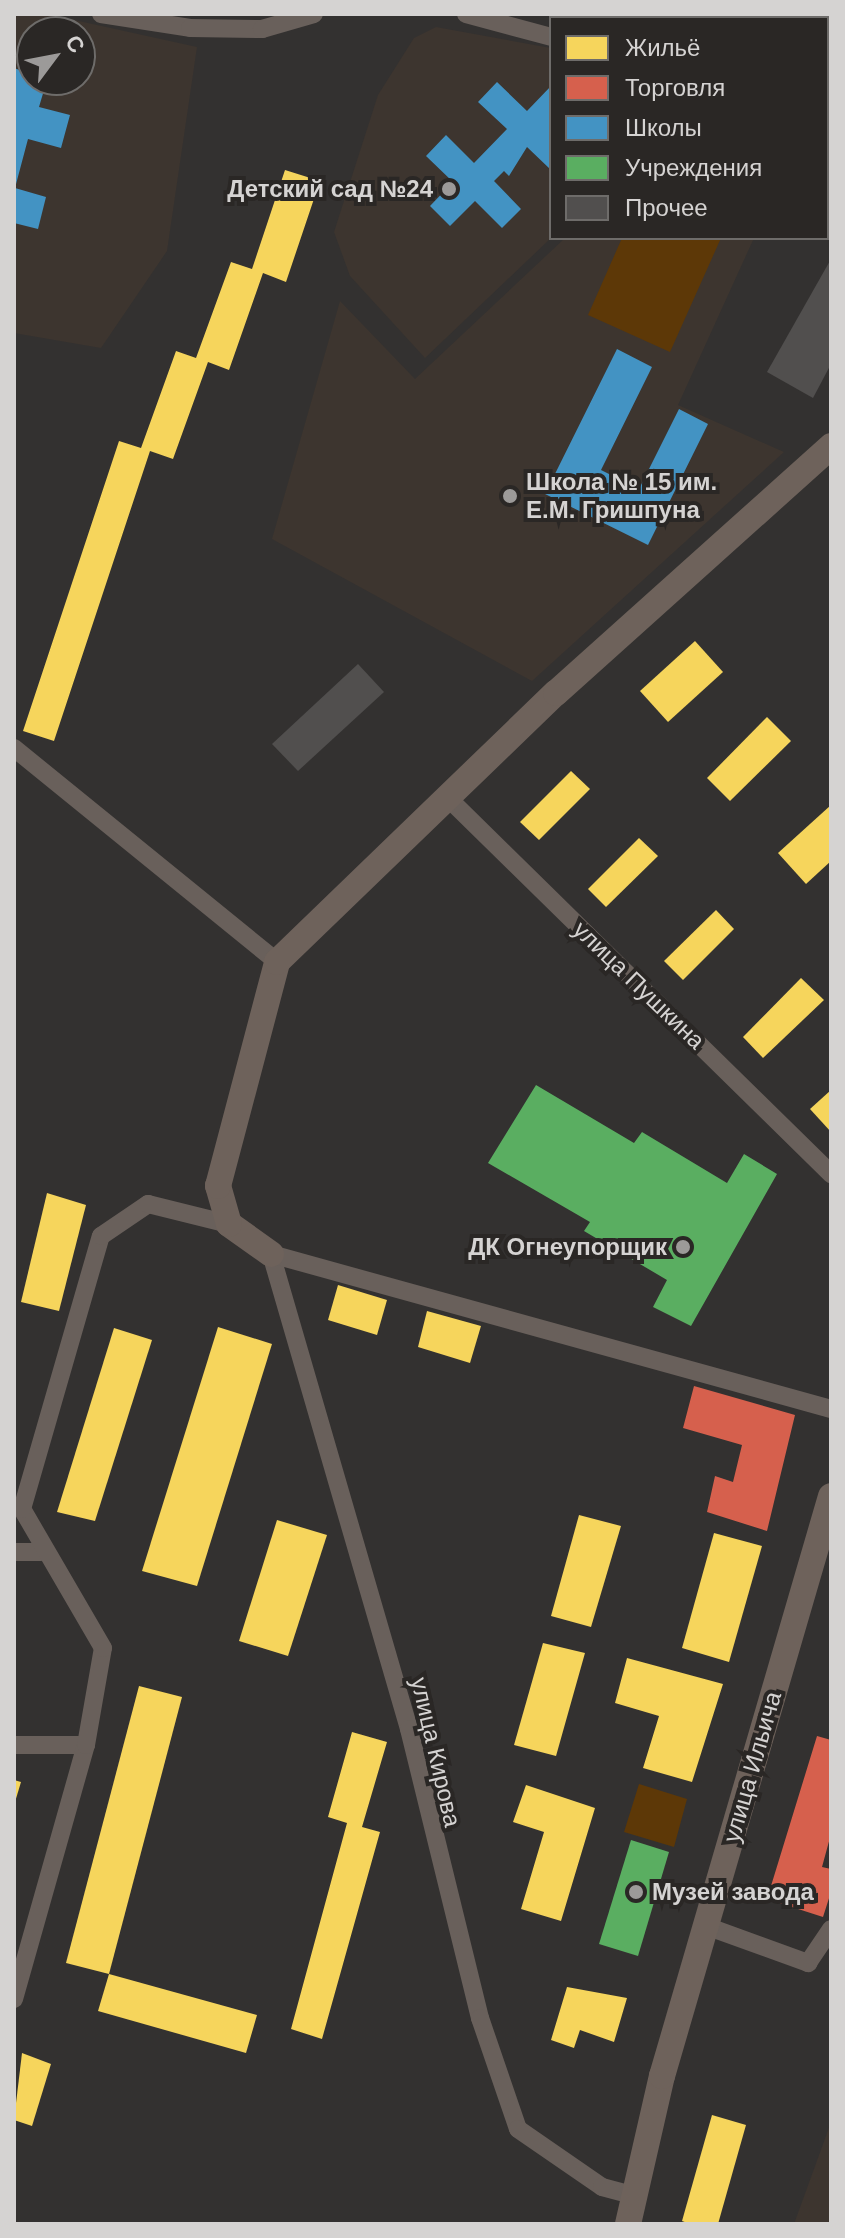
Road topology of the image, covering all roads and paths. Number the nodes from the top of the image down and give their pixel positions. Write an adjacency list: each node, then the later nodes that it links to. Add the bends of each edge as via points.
1 (101, 14): 2 (street, via 190,28 262,29)
2 (314, 14)
3 (466, 14): 4 (street)
4 (549, 36)
5 (831, 446): 7 (street)
6 (14, 748): 8 (street)
7 (446, 796): 8 (street); 9 (street, улица Пушкина)
8 (277, 962): 10 (street, via 218,1186)
9 (831, 1174)
10 (229, 1224): 11 (street); 15 (street, via 148,1204 101,1236 22,1509)
11 (271, 1254): 12 (street); 21 (street, улица Кирова, via 409,1729 480,2018 518,2129 602,2187)
12 (831, 1409)
13 (831, 1496): 18 (street, улица Ильича)
14 (14, 1552): 15 (street)
15 (41, 1552): 17 (street, via 70,1581 103,1648)
16 (14, 1745): 17 (street)
17 (86, 1745): 20 (street)
18 (706, 1926): 19 (street, via 808,1963); 21 (street, улица Ильича)
19 (831, 1929)
20 (14, 1999)
21 (635, 2196): 22 (street, улица Ильича)
22 (628, 2224)

